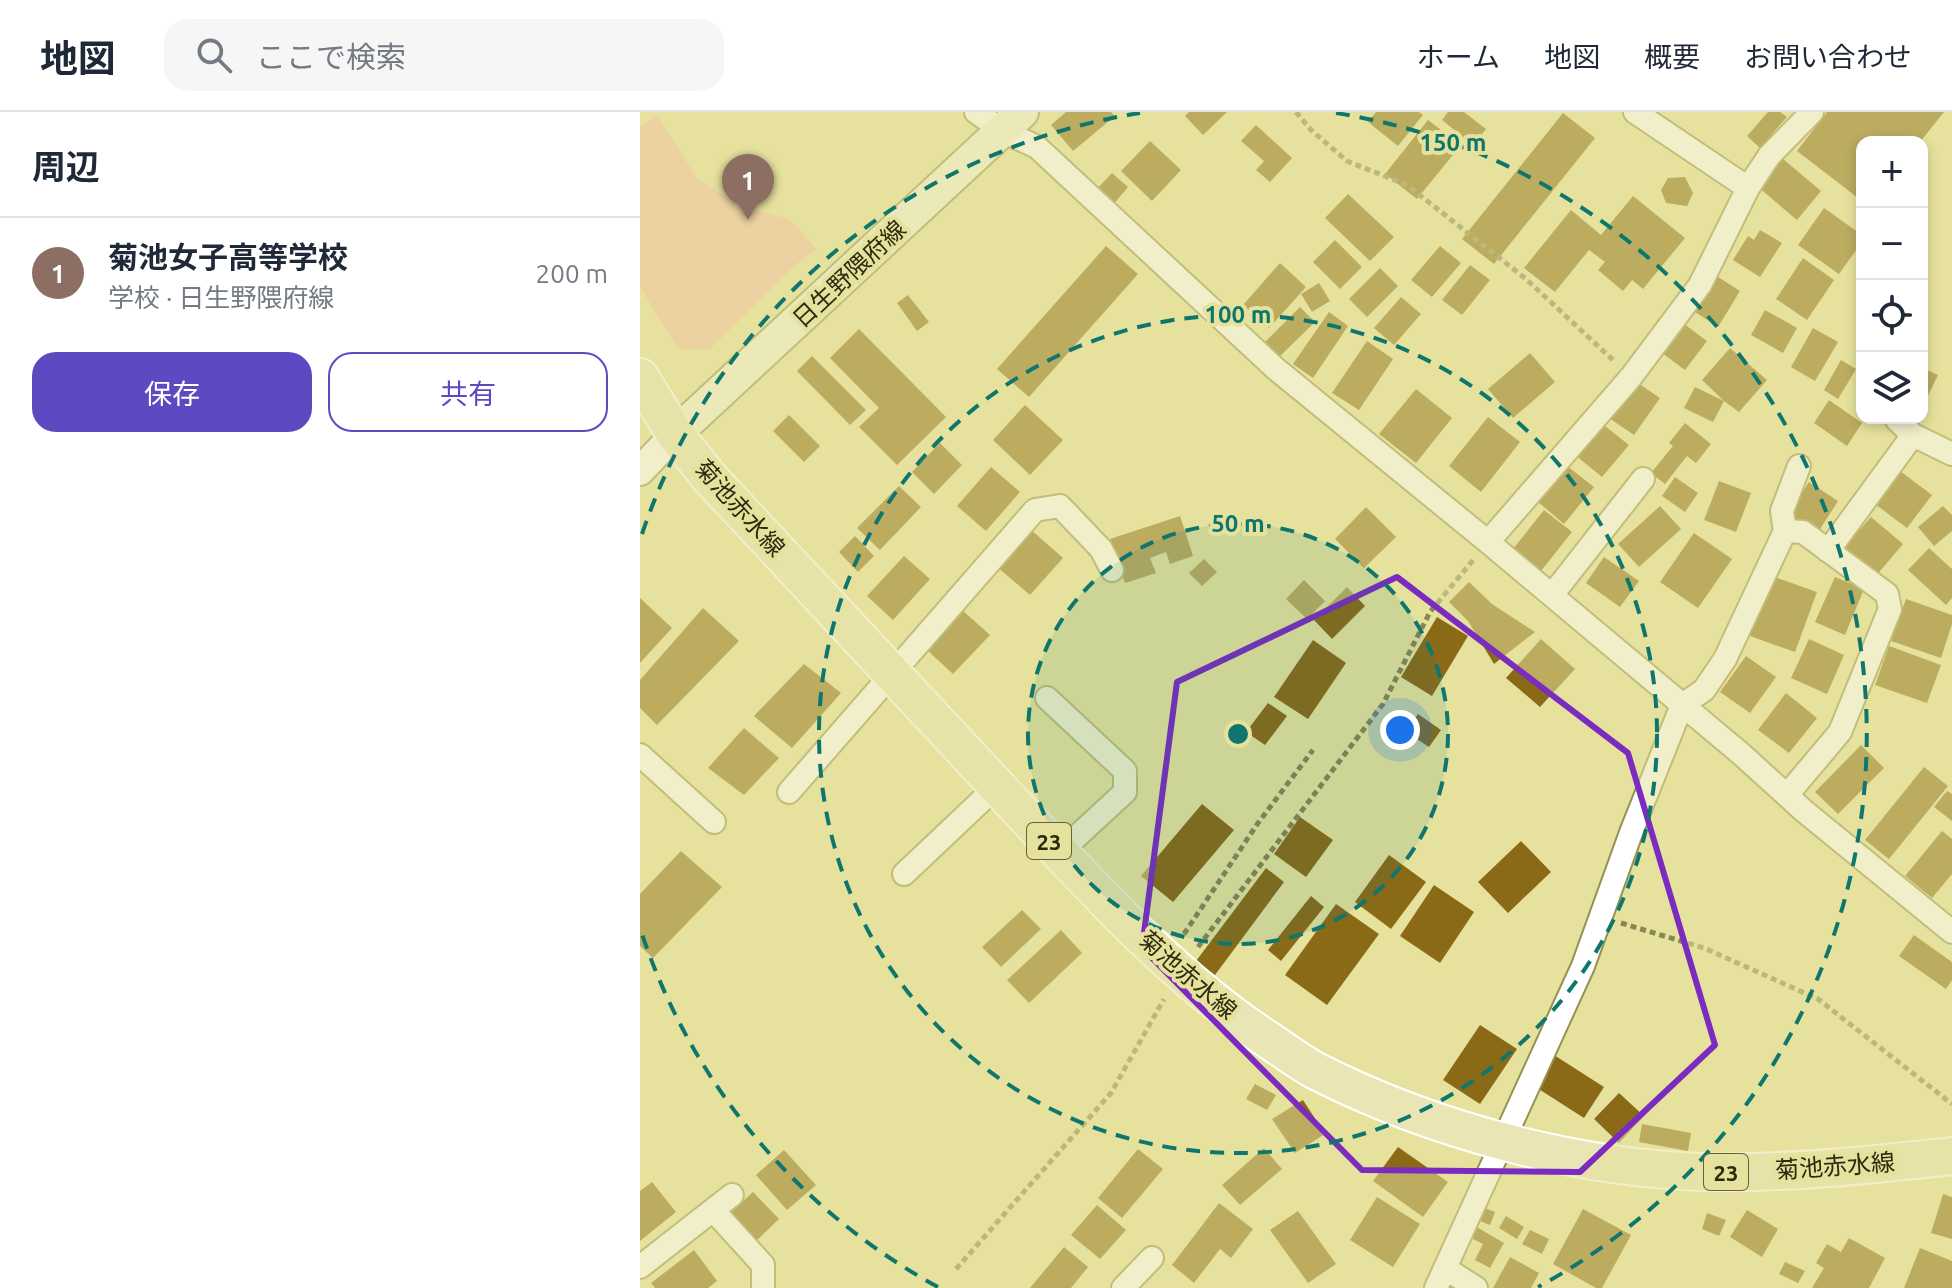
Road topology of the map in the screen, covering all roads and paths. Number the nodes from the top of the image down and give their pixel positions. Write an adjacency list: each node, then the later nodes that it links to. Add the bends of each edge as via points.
1 (976, 112): 5 (street)
2 (1296, 112): 8 (path, via 1347,161 1407,185 1526,279)
3 (1635, 112): 6 (street)
4 (1812, 112): 6 (street, via 1769,156)
5 (1012, 122): 9 (main road, 日生野隈府線); 15 (street, via 1276,369)
6 (1748, 188): 8 (street, via 1700,285)
7 (640, 377): 9 (main road, 菊池赤水線 / 23)
8 (1631, 377): 15 (street)
9 (675, 434): 12 (street); 19 (main road, 菊池赤水線 / 23)
10 (1952, 454): 16 (street, via 1905,428)
11 (1799, 466): 14 (street, via 1782,511)
12 (640, 471)
13 (1643, 479): 18 (street)
14 (1785, 531): 16 (street, via 1803,532); 21 (street, via 1725,659 1704,690)
15 (1488, 542): 18 (street); 32 (path, via 1430,612 1383,704)
16 (1828, 551): 26 (street, via 1887,594 1890,609 1840,732)
17 (1112, 570): 19 (street, via 1101,549 1060,506 1035,510)
18 (1552, 595): 21 (street)
19 (893, 675): 24 (main road, 菊池赤水線 / 23); 25 (street)
20 (1047, 698): 28 (street, via 1125,771 1125,792)
21 (1682, 705): 26 (street); 30 (street)
22 (1313, 750): 32 (path, via 1194,916)
23 (640, 755): 27 (street)
24 (997, 786): 28 (main road, 菊池赤水線 / 23); 29 (street)
25 (789, 792)
26 (1787, 795): 31 (street)
27 (714, 822)
28 (1060, 852): 32 (main road, 菊池赤水線 / 23)
29 (904, 874)
30 (1601, 917): 33 (path, via 1704,948 1818,999); 34 (street, via 1559,1023)
31 (1952, 932)
32 (1173, 968): 34 (main road, 菊池赤水線 / 23, via 1316,1071); 40 (path, via 1111,1093)
33 (1952, 1104)
34 (1502, 1143): 35 (main road, 菊池赤水線 / 23, via 1617,1165 1703,1172 1822,1170); 41 (street)
35 (1952, 1156)
36 (732, 1195): 37 (street)
37 (713, 1210): 39 (street); 42 (street, via 763,1265)
38 (1152, 1258): 43 (street)
39 (640, 1267)
40 (956, 1269)
41 (1441, 1278): 44 (street)
42 (763, 1286)
43 (1123, 1288)
44 (1476, 1288)

